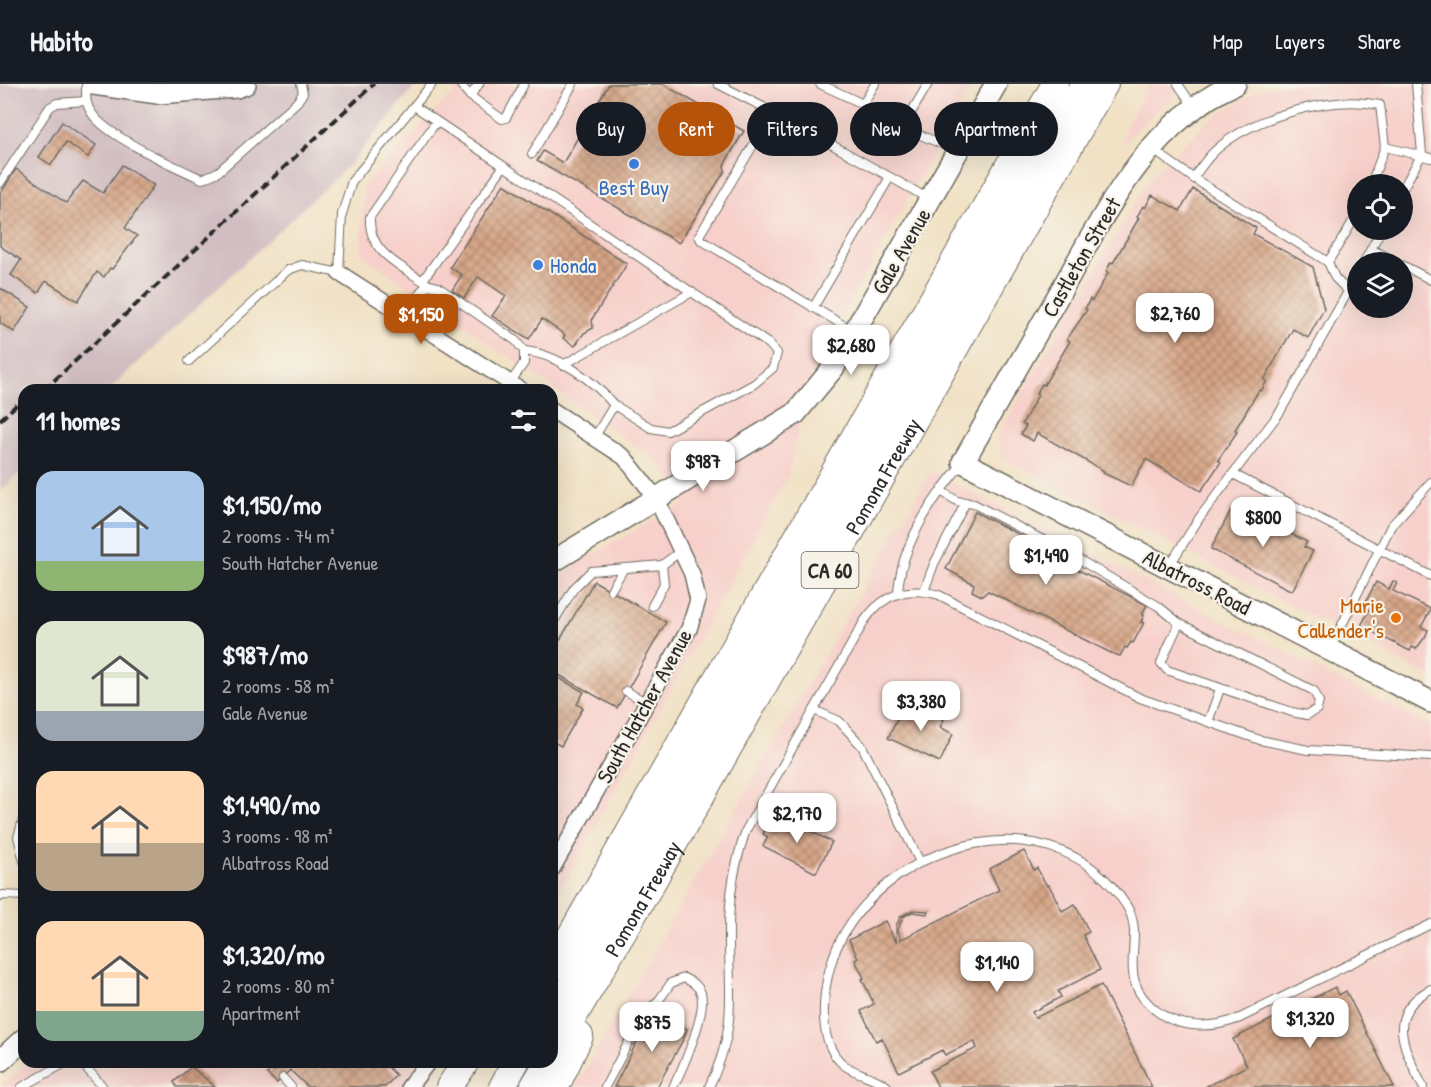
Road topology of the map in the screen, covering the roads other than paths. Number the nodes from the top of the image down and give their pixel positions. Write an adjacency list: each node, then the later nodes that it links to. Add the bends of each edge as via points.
1 (86, 84): 21 (lane)
2 (245, 84): 21 (street, via 158,93)
3 (301, 84): 21 (lane, via 303,93 297,102 218,172 202,179 104,126 92,114)
4 (432, 84): 28 (lane)
5 (460, 84): 22 (lane)
6 (479, 84): 22 (lane)
7 (524, 84): 22 (lane, via 502,119)
8 (573, 84): 35 (lane)
9 (718, 84): 23 (lane)
10 (820, 84): 24 (lane)
11 (875, 84): 25 (lane)
12 (928, 84): 26 (lane)
13 (996, 84): 27 (street, Gale Avenue)
14 (1055, 84): 102 (highway, Pomona Freeway / CA 60)
15 (1074, 84): 106 (highway)
16 (1084, 84): 108 (highway)
17 (1105, 84): 99 (highway, Pomona Freeway / CA 60)
18 (1178, 84): 29 (lane)
19 (1235, 84): 29 (street, Castleton Street)
20 (1416, 84): 34 (lane)
21 (90, 93): 44 (lane, via 50,107)
22 (470, 96)
23 (753, 102)
24 (857, 102)
25 (865, 102)
26 (917, 102)
27 (986, 102)
28 (414, 106): 30 (lane); 53 (lane, via 349,188 342,213)
29 (1194, 107): 33 (street, Castleton Street)
30 (436, 122): 39 (lane); 55 (lane, via 370,217 369,234 378,250)
31 (1385, 147): 34 (lane); 40 (lane); 43 (lane, via 1380,105 1356,101 1308,108 1263,121 1216,149)
32 (838, 148): 42 (lane)
33 (1150, 148): 43 (lane); 70 (street, Castleton Street, via 1113,199)
34 (1422, 153): 38 (lane); 41 (lane)
35 (532, 154)
36 (747, 156): 59 (lane, via 699,236)
37 (954, 156): 45 (street, Gale Avenue)
38 (1431, 158)
39 (503, 168): 55 (lane); 57 (lane)
40 (1375, 174)
41 (1411, 174)
42 (890, 177): 45 (lane); 59 (lane)
43 (1193, 178): 51 (lane)
44 (0, 183)
45 (930, 199): 61 (street, Gale Avenue)
46 (1347, 231): 51 (lane)
47 (1376, 240): 48 (lane)
48 (1371, 249): 49 (lane); 50 (lane)
49 (1369, 252)
50 (1377, 252)
51 (1328, 262): 56 (lane, via 1335,278)
52 (1413, 271): 54 (lane)
53 (339, 273): 60 (street); 63 (lane, via 302,265 288,270)
54 (1431, 280)
55 (426, 282): 60 (lane); 62 (lane, via 516,341)
56 (1347, 290)
57 (692, 292): 64 (lane); 67 (lane, via 770,344 777,353 773,368 754,384 668,431 651,428)
58 (1347, 293): 71 (lane, via 1280,412)
59 (813, 308): 61 (lane)
60 (405, 315): 65 (street)
61 (854, 332): 74 (street, Gale Avenue, via 834,367 795,414)
62 (524, 351): 64 (lane, via 543,353); 66 (lane)
63 (189, 361)
64 (563, 365): 67 (lane, via 599,388)
65 (512, 384)
66 (516, 384)
67 (614, 405): 69 (lane)
68 (558, 414): 69 (street, South Hatcher Avenue)
69 (594, 438): 74 (street, South Hatcher Avenue, via 624,457)
70 (963, 462): 73 (lane); 81 (street, Albatross Road)
71 (1233, 474): 76 (lane); 81 (lane, via 1200,516)
72 (1431, 483): 76 (lane, via 1391,526)
73 (941, 491): 75 (lane); 85 (lane, via 906,551)
74 (656, 498): 77 (street, South Hatcher Avenue); 78 (street, Gale Avenue)
75 (966, 502): 84 (lane); 88 (lane, via 1066,552 1158,606)
76 (1379, 550): 82 (lane); 89 (lane)
77 (681, 551): 79 (lane); 93 (street, South Hatcher Avenue, via 698,600 689,629)
78 (558, 558)
79 (662, 565): 80 (lane); 86 (lane, via 664,584)
80 (624, 568): 83 (lane); 87 (lane, via 591,572 574,588)
81 (1168, 568): 89 (street, Albatross Road)
82 (1431, 576)
83 (611, 590)
84 (924, 591): 85 (lane); 95 (lane, via 939,595 1140,698)
85 (898, 592): 94 (lane, via 872,609)
86 (652, 606)
87 (558, 615)
88 (1179, 623): 90 (lane, via 1161,663 1167,670); 90 (lane, via 1314,691 1319,702 1308,715 1300,714)
89 (1330, 650): 92 (street, Albatross Road)
90 (1220, 689): 95 (lane)
91 (626, 692): 93 (lane)
92 (1431, 702)
93 (647, 703): 97 (street, South Hatcher Avenue)
94 (814, 710): 98 (lane, via 838,721 862,746); 133 (lane, via 754,816 736,861 729,912 730,1021)
95 (1208, 722): 96 (lane, via 1293,748)
96 (1431, 757)
97 (558, 859)
98 (920, 862): 103 (lane, via 956,848 997,841 1049,847 1083,862 1117,893 1133,915 1136,925 1131,965 1139,991 1157,1012 1186,1024 1212,1025 1240,1018); 134 (lane, via 886,884 862,908 836,949 826,981 827,1035 835,1056 854,1071)
99 (652, 883): 110 (highway, Pomona Freeway / CA 60); 130 (highway)
100 (18, 896): 101 (lane)
101 (0, 897)
102 (582, 915): 104 (highway); 105 (highway, Pomona Freeway / CA 60)
103 (1431, 924)
104 (558, 940)
105 (558, 957)
106 (558, 987)
107 (1431, 989): 135 (lane, via 1409,1005 1401,1030 1402,1043)
108 (558, 1008)
109 (18, 1044): 111 (street)
110 (558, 1044)
111 (0, 1061)
112 (56, 1068): 121 (lane)
113 (86, 1068): 122 (lane)
114 (423, 1068): 124 (street)
115 (462, 1068): 125 (highway)
116 (497, 1068): 126 (highway)
117 (513, 1068): 127 (highway)
118 (524, 1068): 128 (highway)
119 (544, 1068): 129 (highway)
120 (283, 1078): 123 (lane)
121 (22, 1087)
122 (103, 1087)
123 (291, 1087)
124 (409, 1087)
125 (449, 1087)
126 (486, 1087)
127 (502, 1087)
128 (513, 1087)
129 (533, 1087)
130 (556, 1087)
131 (605, 1087): 132 (lane, via 645,1011 657,1003 671,983 684,978 695,983 702,995 695,1040)
132 (673, 1087)
133 (709, 1087)
134 (888, 1087)
135 (1423, 1087)

